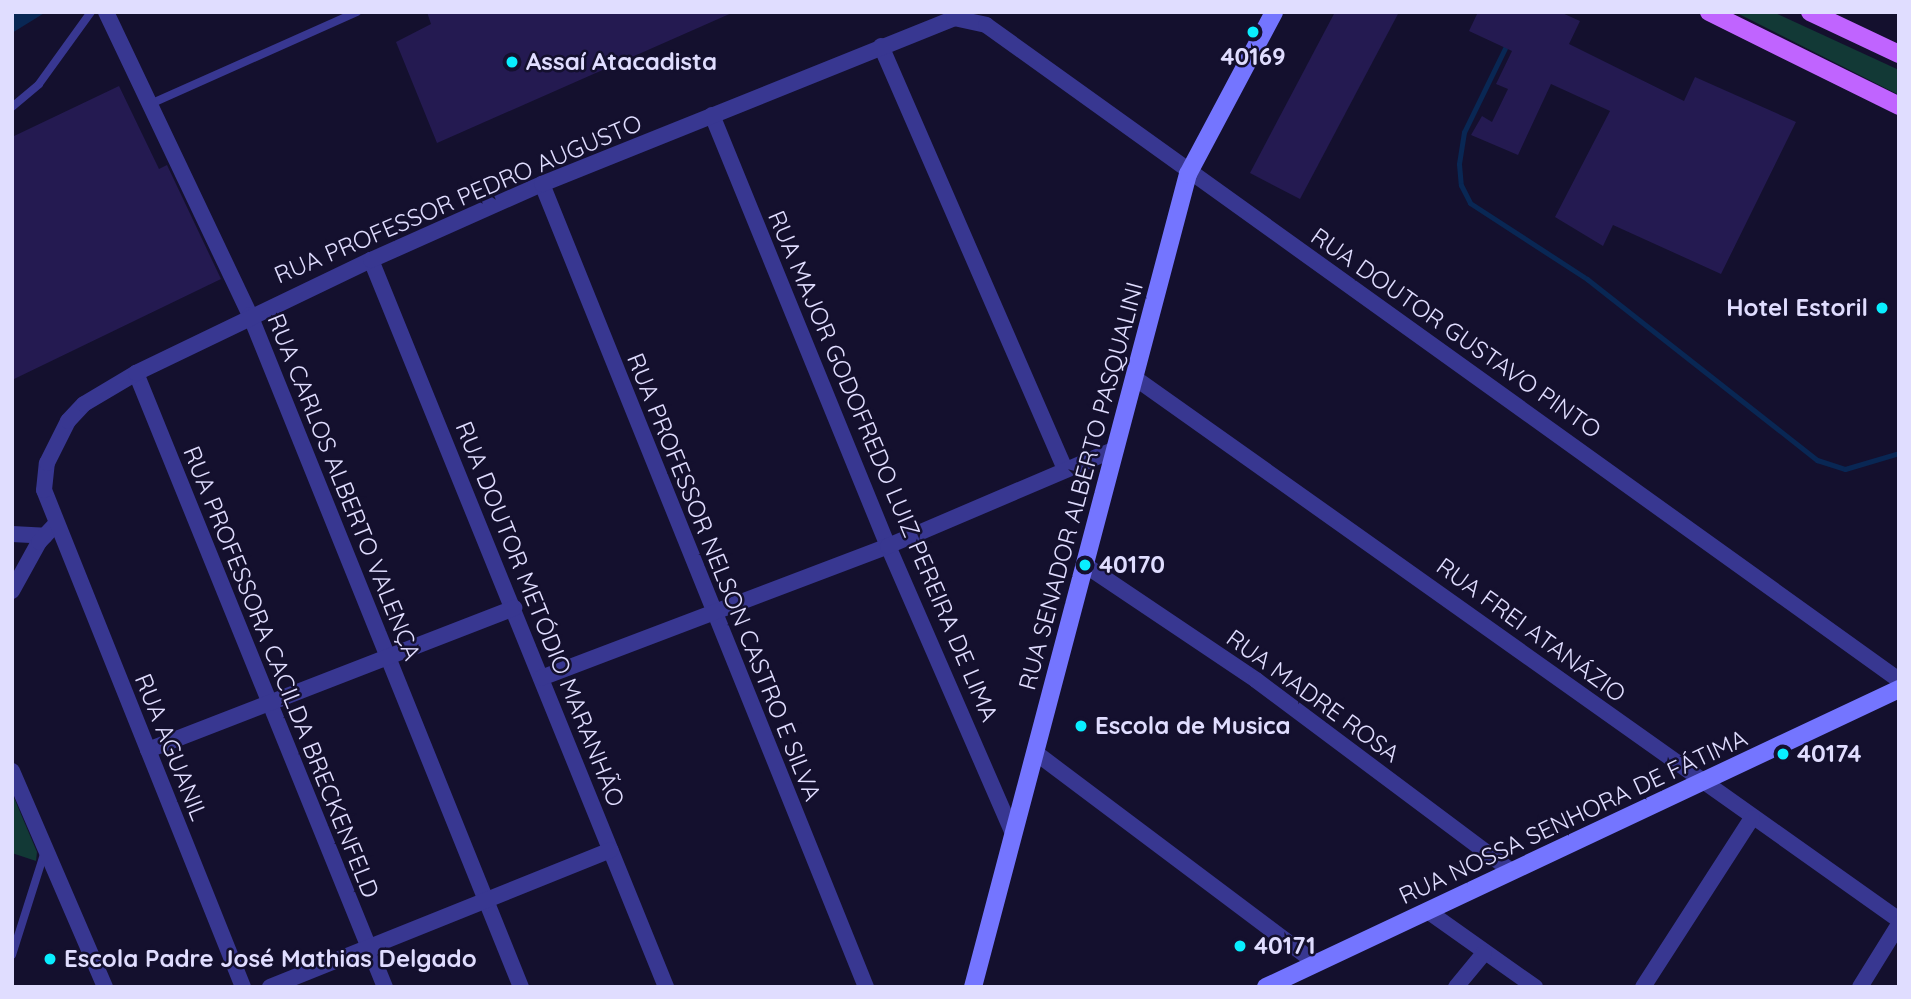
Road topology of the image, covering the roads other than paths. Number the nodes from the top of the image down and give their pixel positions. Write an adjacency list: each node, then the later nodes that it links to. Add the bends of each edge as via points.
1 (91, 12): 13 (lane, via 39,84)
2 (106, 12): 11 (street, RUA CARLOS ALBERTO VALENÇA)
3 (357, 12): 11 (lane)
4 (1709, 12): 12 (main road)
5 (1810, 12): 10 (main road)
6 (1273, 13): 15 (street, RUA SENADOR ALBERTO PASQUALINI)
7 (965, 15): 8 (street, RUA PROFESSOR PEDRO AUGUSTO); 9 (street, RUA PROFESSOR PEDRO AUGUSTO)
8 (986, 24): 15 (street, RUA DOUTOR GUSTAVO PINTO)
9 (881, 46): 14 (street, RUA PROFESSOR PEDRO AUGUSTO); 22 (street)
10 (1899, 54)
11 (148, 105): 18 (street, RUA CARLOS ALBERTO VALENÇA)
12 (1899, 106)
13 (12, 107)
14 (712, 116): 16 (street, RUA PROFESSOR PEDRO AUGUSTO); 25 (street, RUA MAJOR GODOFREDO LUIZ PEREIRA DE LIMA)
15 (1188, 174): 20 (street, RUA SENADOR ALBERTO PASQUALINI); 32 (street, RUA DOUTOR GUSTAVO PINTO, via 1692,527)
16 (542, 184): 17 (street, RUA PROFESSOR PEDRO AUGUSTO); 29 (street, RUA PROFESSOR NELSON CASTRO E SILVA)
17 (371, 260): 18 (street, RUA PROFESSOR PEDRO AUGUSTO); 28 (street, RUA DOUTOR METÓDIO MARANHÃO)
18 (250, 315): 19 (street, RUA PROFESSOR PEDRO AUGUSTO); 30 (street, RUA CARLOS ALBERTO VALENÇA)
19 (136, 373): 23 (street, RUA PROFESSOR PEDRO AUGUSTO, via 84,404 55,441 44,490); 34 (street, RUA PROFESSORA CACILDA BRECKENFELD)
20 (1135, 378): 21 (street, RUA SENADOR ALBERTO PASQUALINI); 38 (street, RUA FREI ATANÁZIO)
21 (1115, 449): 22 (street); 26 (street, RUA SENADOR ALBERTO PASQUALINI)
22 (1065, 469): 25 (street)
23 (50, 531): 24 (street); 27 (street); 35 (street, RUA AGUANIL)
24 (12, 534)
25 (888, 546): 29 (street); 40 (street, RUA MAJOR GODOFREDO LUIZ PEREIRA DE LIMA)
26 (1085, 565): 36 (street, RUA SENADOR ALBERTO PASQUALINI); 43 (street, RUA MADRE ROSA, via 1256,680)
27 (12, 591)
28 (514, 608): 30 (street); 31 (street, RUA DOUTOR METÓDIO MARANHÃO)
29 (715, 614): 31 (street); 57 (street, RUA PROFESSOR NELSON CASTRO E SILVA)
30 (389, 656): 34 (street); 44 (street, RUA CARLOS ALBERTO VALENÇA)
31 (541, 678): 42 (street, RUA DOUTOR METÓDIO MARANHÃO)
32 (1899, 680)
33 (1899, 689): 38 (street, RUA NOSSA SENHORA DE FÁTIMA)
34 (268, 701): 35 (street); 47 (street, RUA PROFESSORA CACILDA BRECKENFELD)
35 (148, 750): 52 (street, RUA AGUANIL)
36 (1036, 753): 40 (street, RUA SENADOR ALBERTO PASQUALINI); 50 (street)
37 (12, 771): 41 (street)
38 (1703, 783): 39 (street, RUA FREI ATANÁZIO); 43 (street, RUA NOSSA SENHORA DE FÁTIMA)
39 (1752, 818): 46 (street, RUA FREI ATANÁZIO); 62 (street)
40 (1013, 834): 58 (street, RUA SENADOR ALBERTO PASQUALINI)
41 (47, 846): 49 (lane); 51 (street)
42 (611, 850): 44 (street); 56 (street, RUA DOUTOR METÓDIO MARANHÃO)
43 (1510, 870): 45 (street, RUA NOSSA SENHORA DE FÁTIMA)
44 (486, 899): 47 (street); 55 (street, RUA CARLOS ALBERTO VALENÇA)
45 (1429, 912): 48 (street); 50 (street, RUA NOSSA SENHORA DE FÁTIMA)
46 (1899, 922): 63 (street)
47 (368, 946): 53 (street); 54 (street, RUA PROFESSORA CACILDA BRECKENFELD)
48 (1484, 953): 60 (street); 61 (street)
49 (12, 955)
50 (1316, 963): 59 (street, RUA NOSSA SENHORA DE FÁTIMA)
51 (105, 987)
52 (243, 987)
53 (270, 987)
54 (385, 987)
55 (521, 987)
56 (666, 987)
57 (866, 987)
58 (973, 987)
59 (1266, 987)
60 (1456, 987)
61 (1535, 987)
62 (1643, 987)
63 (1860, 987)

